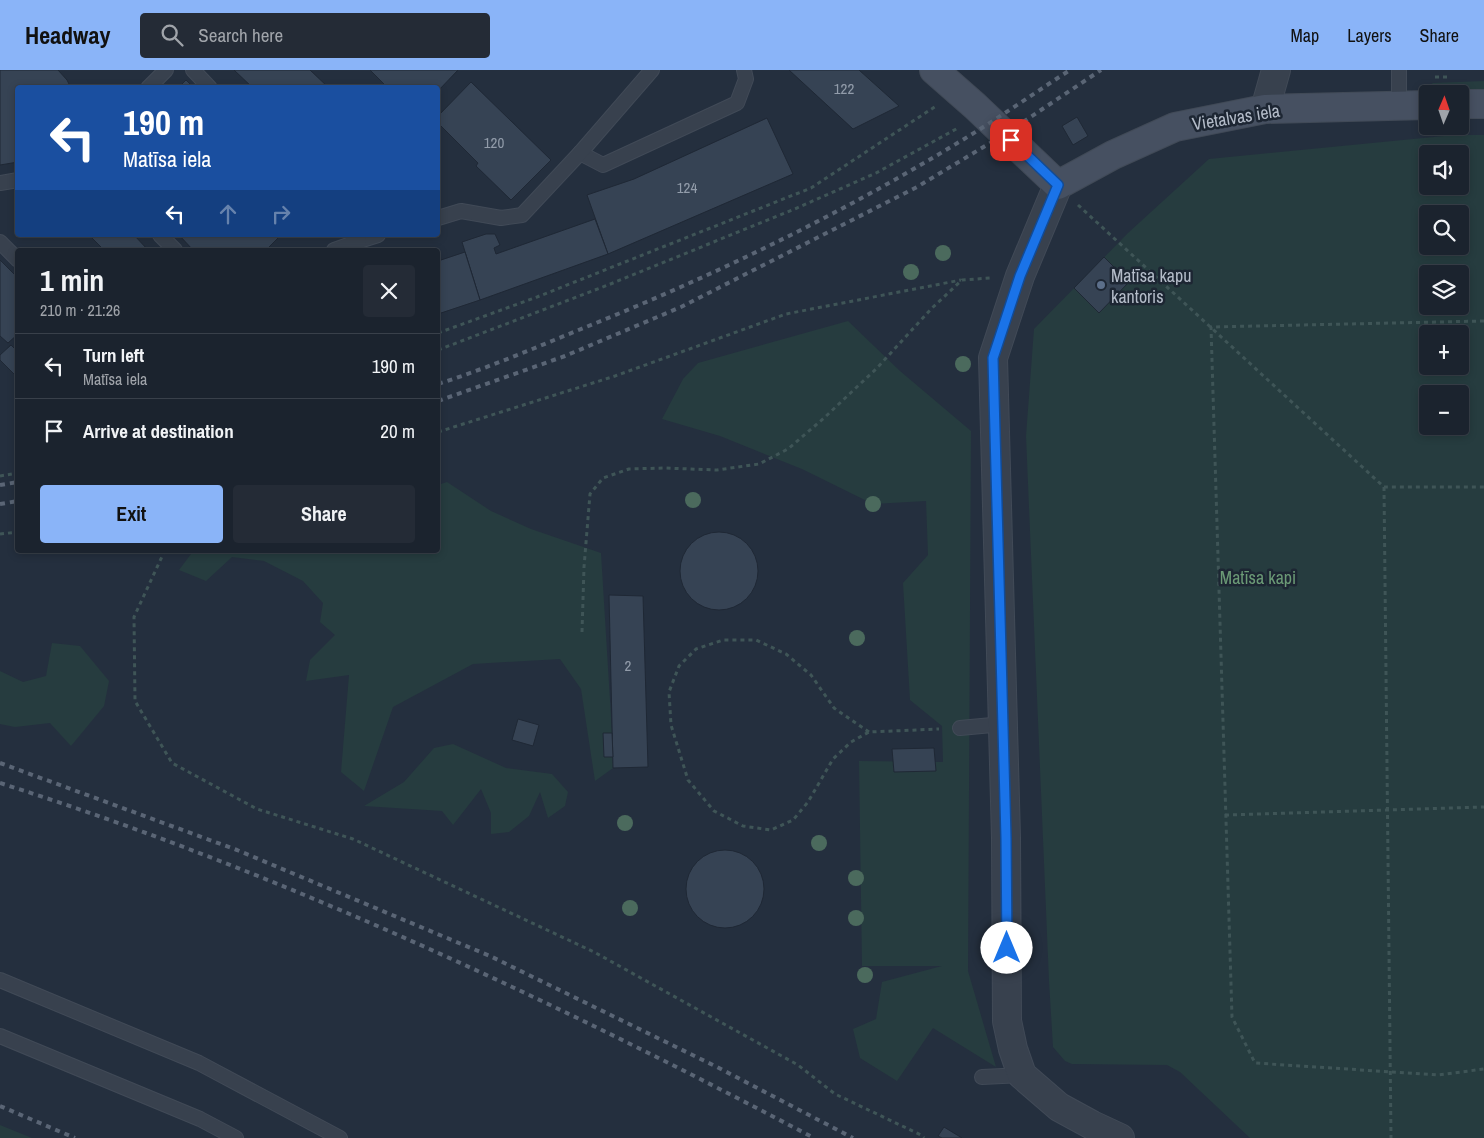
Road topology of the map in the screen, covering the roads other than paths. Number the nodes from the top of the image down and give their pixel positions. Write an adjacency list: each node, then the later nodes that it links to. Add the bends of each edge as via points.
1 (166, 70): 8 (lane)
2 (193, 70): 9 (lane)
3 (652, 70): 15 (lane)
4 (744, 70): 15 (lane, via 746,79 737,103 603,165)
5 (934, 70): 18 (street)
6 (1276, 70): 14 (street)
7 (1399, 72): 12 (lane)
8 (151, 85)
9 (207, 85)
10 (1469, 104): 11 (street)
11 (1484, 104)
12 (1399, 105): 13 (street, Vietalvas iela); 14 (street, Vietalvas iela)
13 (1419, 105)
14 (1265, 109): 18 (street, Vietalvas iela, via 1175,127)
15 (580, 153): 19 (lane, via 522,215 501,218 461,211)
16 (15, 180): 17 (lane)
17 (0, 183)
18 (1058, 185): 26 (street, via 1020,276 993,358)
19 (440, 217)
20 (162, 237): 23 (lane)
21 (356, 238): 24 (lane)
22 (0, 242): 25 (lane)
23 (173, 248)
24 (338, 248)
25 (15, 257)
26 (1002, 724): 27 (lane); 30 (street, via 1008,1021)
27 (960, 728)
28 (0, 980): 33 (lane, via 199,1063)
29 (0, 1036): 32 (lane, via 200,1119)
30 (1022, 1075): 31 (lane); 34 (street, via 1059,1107)
31 (982, 1077)
32 (236, 1138)
33 (340, 1138)
34 (1120, 1138)

